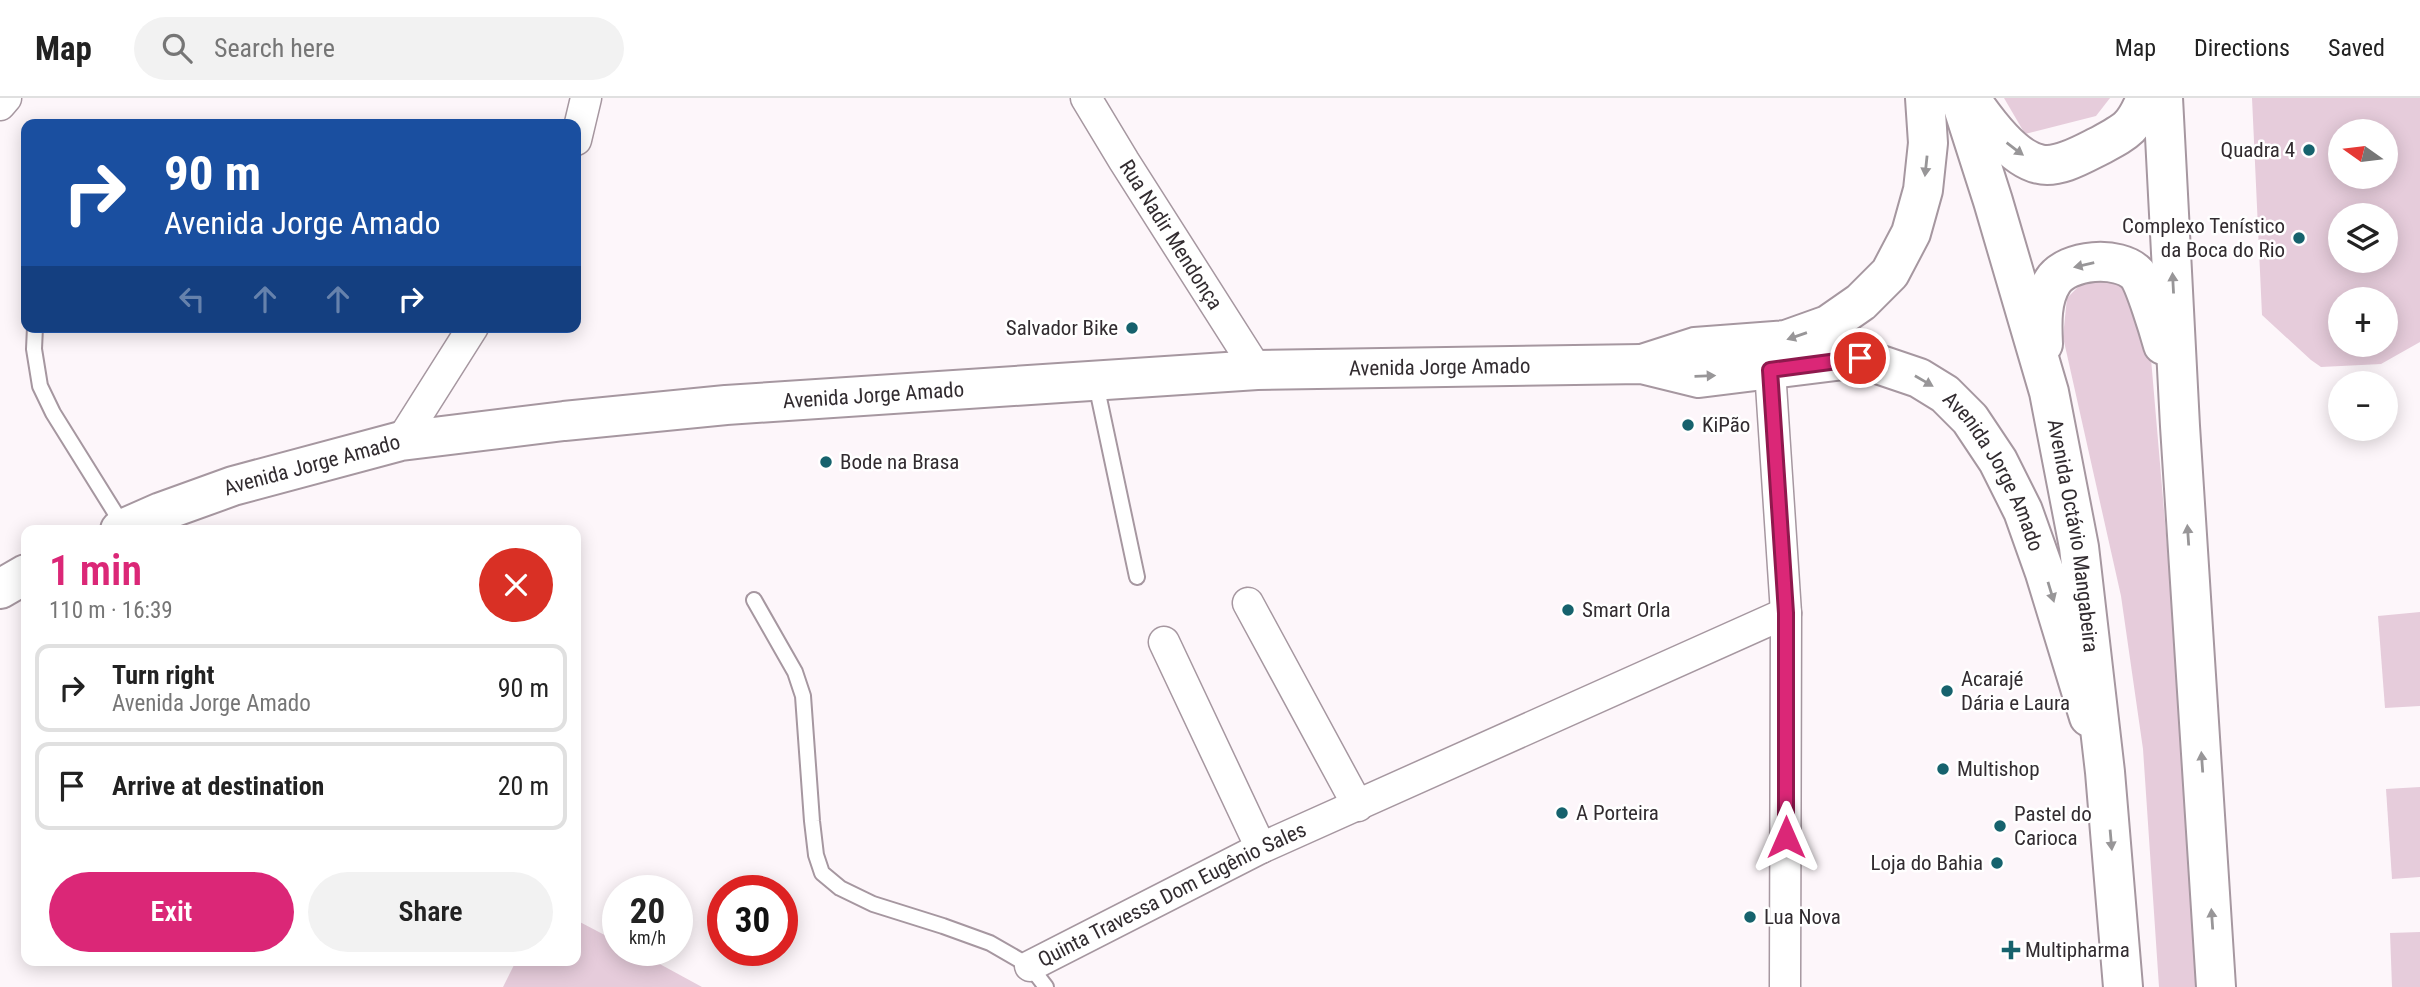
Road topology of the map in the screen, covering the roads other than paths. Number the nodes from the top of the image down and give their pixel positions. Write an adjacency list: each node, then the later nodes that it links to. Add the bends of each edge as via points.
1 (6, 98): 9 (street)
2 (586, 98): 10 (street)
3 (1086, 98): 14 (street, Rua Nadir Mendonça)
4 (1926, 98): 13 (main road, Avenida Jorge Amado, one-way to 13, via 1923,190 1911,233 1890,273 1861,302 1828,325 1786,340 1695,347)
5 (1960, 98): 17 (main road, Avenida Octávio Mangabeira)
6 (1970, 98): 7 (main road, one-way to 7, via 2011,150 2039,164 2070,161 2123,134 2137,120)
7 (2146, 98)
8 (2163, 98): 18 (main road, one-way to 8)
9 (0, 105)
10 (581, 119)
11 (35, 333): 20 (lane, via 40,386)
12 (468, 333): 19 (street)
13 (1642, 364): 14 (main road, Avenida Jorge Amado); 15 (main road, Avenida Jorge Amado, one-way to 15, via 1699,378)
14 (1257, 370): 16 (main road, Avenida Jorge Amado)
15 (1770, 370): 27 (street); 29 (main road, Avenida Jorge Amado, one-way to 29, via 1860,358 1919,378 1945,394 1970,419 2023,511)
16 (1095, 380): 19 (main road, Avenida Jorge Amado, via 726,405); 23 (lane)
17 (2049, 392): 18 (main road, one-way to 17, via 2157,323 2137,274 2115,262 2087,262 2054,279 2043,304); 29 (main road, Avenida Octávio Mangabeira, via 2079,547)
18 (2180, 426): 35 (main road, one-way to 18)
19 (401, 441): 21 (main road, Avenida Jorge Amado, via 233,486)
20 (120, 525)
21 (131, 525)
22 (21, 577): 24 (main road)
23 (1137, 578)
24 (0, 589)
25 (754, 600): 32 (lane, Quinta Travessa Dom Eugênio Sales, via 795,672 803,696 812,821 822,873 873,904 990,943)
26 (1248, 603): 30 (street)
27 (1786, 613): 30 (street, Quinta Travessa Dom Eugênio Sales); 33 (street)
28 (1164, 642): 31 (street)
29 (2105, 772): 34 (main road, Avenida Octávio Mangabeira, one-way to 34)
30 (1358, 806): 31 (street, Quinta Travessa Dom Eugênio Sales)
31 (1262, 848): 32 (street, Quinta Travessa Dom Eugênio Sales)
32 (1038, 976)
33 (1785, 987)
34 (2123, 987)
35 (2216, 987)

